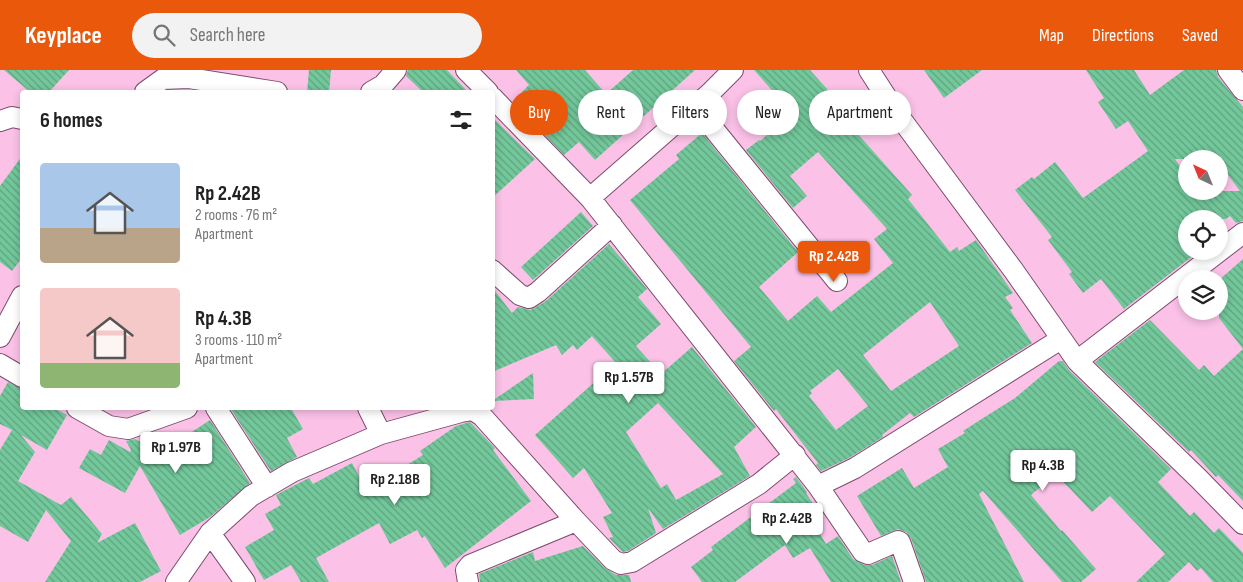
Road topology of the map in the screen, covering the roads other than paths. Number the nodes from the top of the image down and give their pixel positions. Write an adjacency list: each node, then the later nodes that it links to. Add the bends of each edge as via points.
1 (396, 70): 8 (street)
2 (466, 70): 9 (street)
3 (733, 70): 10 (street)
4 (869, 70): 24 (street)
5 (1228, 70): 11 (street)
6 (147, 90): 7 (street, via 163,79 189,78)
7 (264, 90)
8 (374, 90)
9 (486, 90)
10 (712, 90)
11 (1243, 90)
12 (495, 100): 17 (street)
13 (20, 119): 14 (street, via 12,117)
14 (0, 121)
15 (662, 135): 17 (street)
16 (719, 135): 21 (street)
17 (590, 198): 18 (street)
18 (612, 226): 20 (street, via 529,298 520,296); 33 (street)
19 (1243, 233): 25 (street)
20 (495, 273)
21 (837, 281)
22 (20, 300): 23 (street)
23 (0, 337)
24 (1061, 339): 25 (street); 34 (street, via 854,468)
25 (1077, 360): 37 (street)
26 (0, 364): 27 (street)
27 (20, 376)
28 (81, 410): 29 (street, via 110,426 128,429)
29 (181, 410)
30 (217, 410): 35 (street)
31 (369, 410): 32 (street)
32 (381, 434): 35 (street, via 292,472); 36 (street, via 473,410 482,416)
33 (795, 455): 34 (street); 36 (street, via 759,484 632,562 621,564 613,560)
34 (818, 486): 42 (street, via 863,552 868,554 900,542)
35 (267, 487): 38 (street, via 251,496)
36 (576, 521): 41 (street, via 470,565 466,570)
37 (1243, 524)
38 (210, 532): 39 (street); 40 (street)
39 (176, 582)
40 (245, 582)
41 (468, 582)
42 (914, 582)

